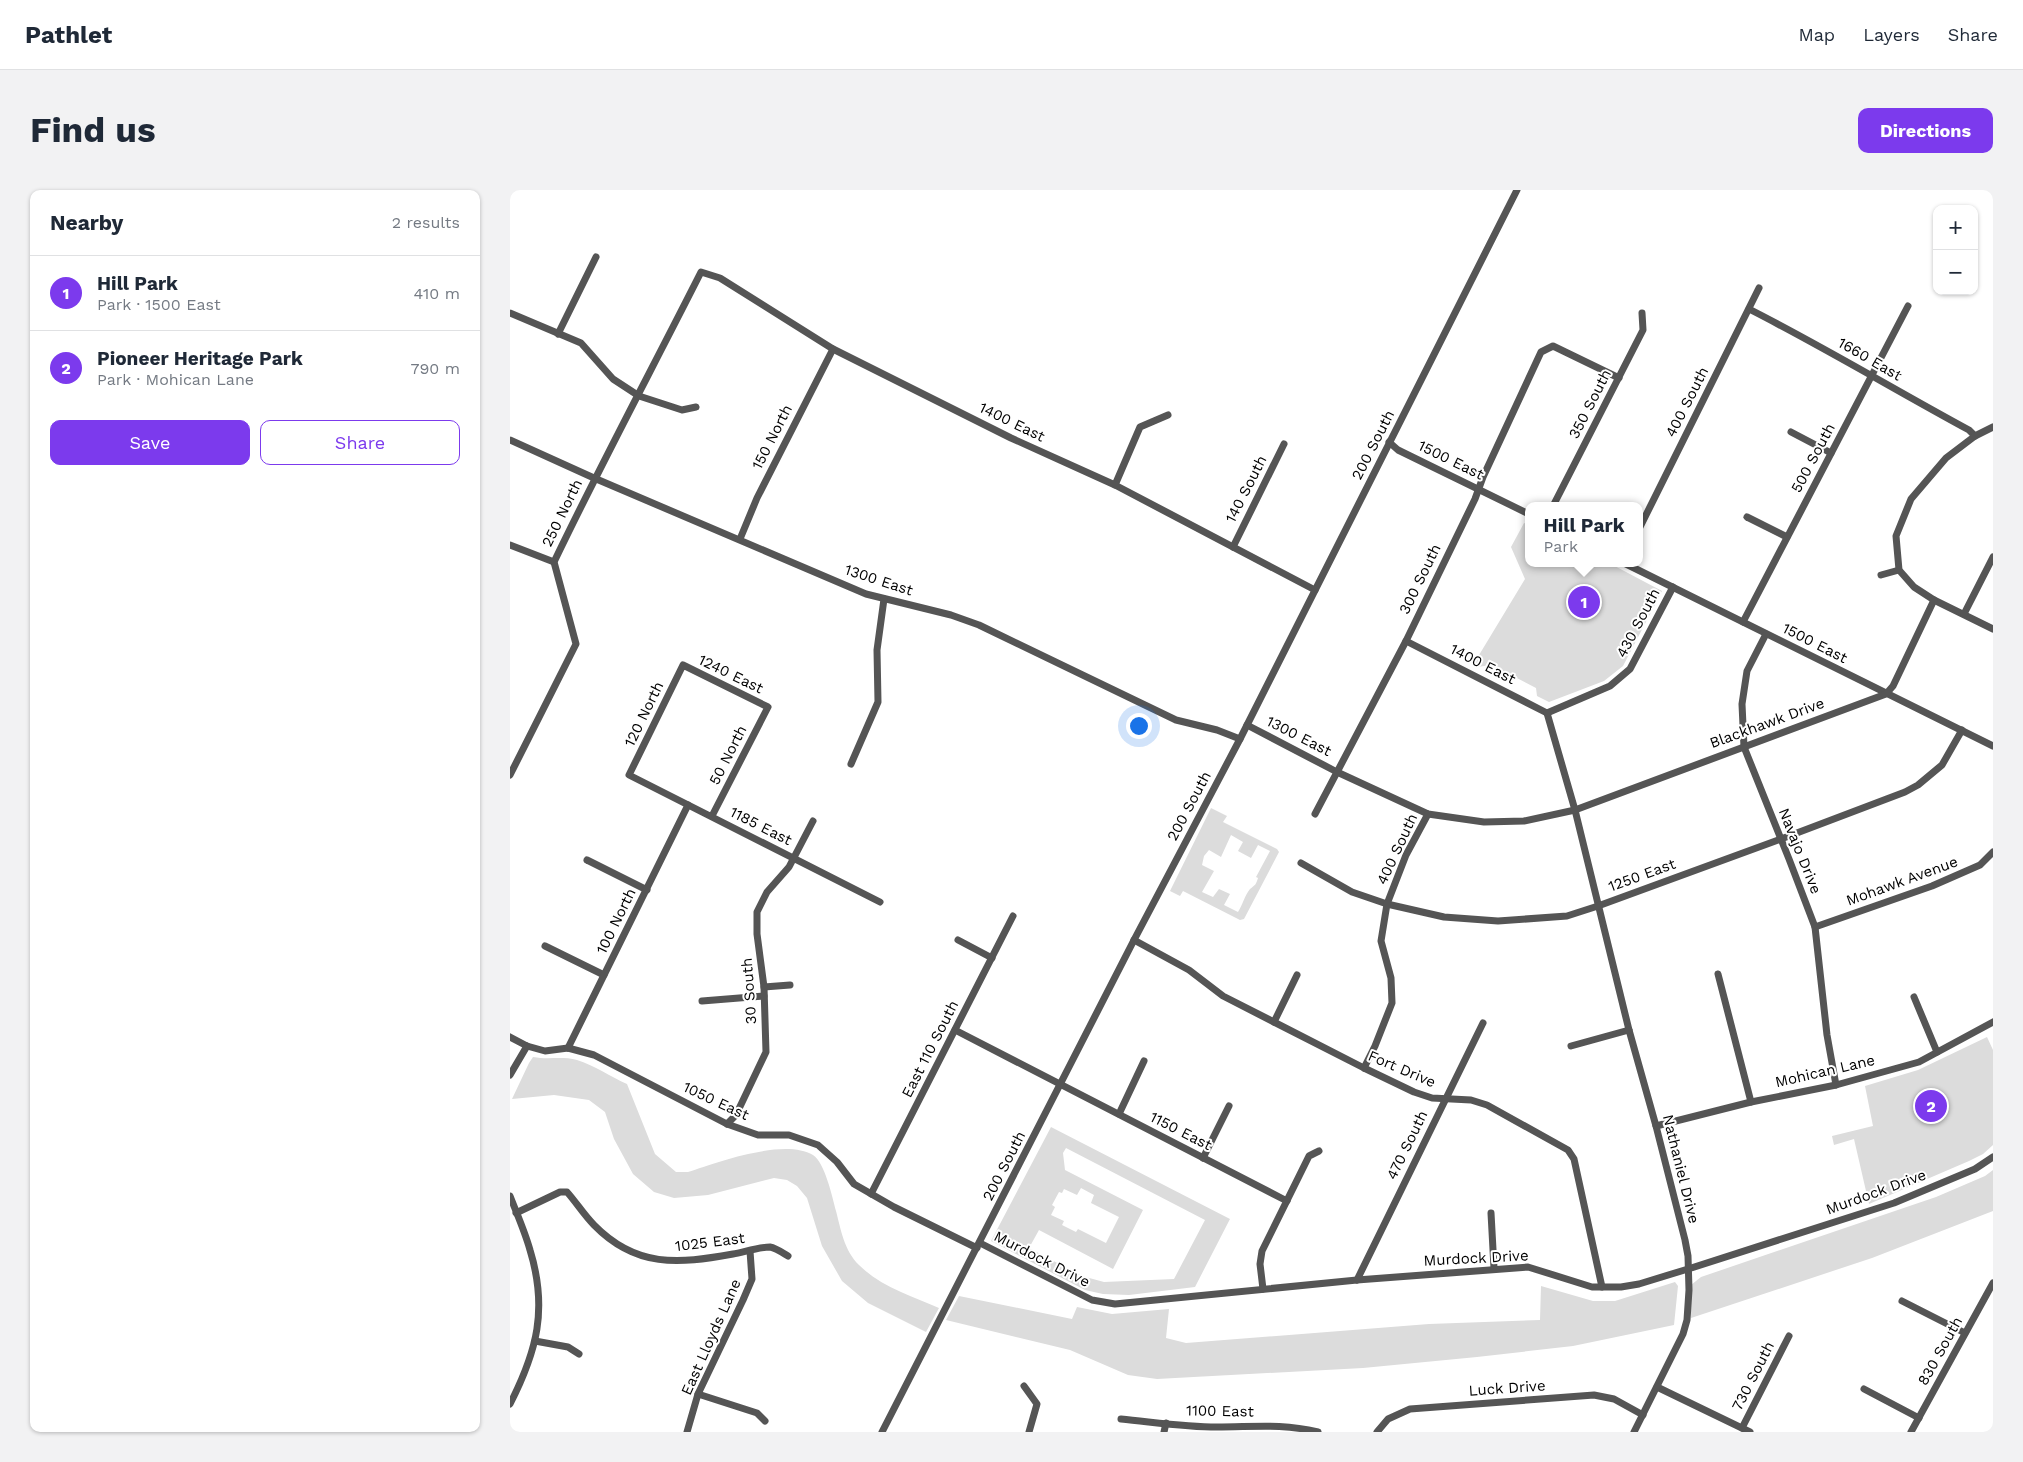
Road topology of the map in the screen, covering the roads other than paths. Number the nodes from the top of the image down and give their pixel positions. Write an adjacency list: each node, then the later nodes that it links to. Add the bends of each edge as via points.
1 (1517, 190): 20 (street, 200 South)
2 (596, 257): 9 (street)
3 (701, 272): 10 (street, 1400 East, via 720,278); 13 (street, 250 North)
4 (1759, 288): 6 (street, 400 South)
5 (1908, 306): 11 (street, 500 South)
6 (1749, 308): 11 (street, 1660 East); 29 (street, 400 South)
7 (510, 313): 9 (street)
8 (1642, 313): 12 (street, 350 South, via 1643,330)
9 (558, 334): 13 (street, via 580,343 614,379)
10 (833, 348): 24 (street, 1400 East, via 1011,438); 31 (street, 150 North, via 757,498)
11 (1872, 375): 18 (street, 1660 East); 22 (street, 500 South)
12 (1619, 378): 25 (street, 300 South, via 1553,346 1541,352); 26 (street, 350 South)
13 (639, 396): 14 (street, via 682,410); 23 (street, 250 North)
14 (696, 407)
15 (1168, 414): 24 (street, via 1140,427)
16 (1993, 427): 18 (street)
17 (1791, 432): 22 (street)
18 (1975, 436): 37 (street, via 1946,458 1911,499 1896,536)
19 (510, 440): 23 (street, 1300 East)
20 (1389, 442): 25 (street, 1500 East, via 1398,450); 40 (street, 200 South)
21 (1284, 444): 33 (street, 140 South)
22 (1831, 453): 30 (street, 500 South)
23 (594, 478): 31 (street, 1300 East); 35 (street, 250 North)
24 (1115, 485): 33 (street, 1400 East)
25 (1479, 488): 27 (street, 1500 East); 47 (street, 300 South)
26 (1556, 502)
27 (1525, 512)
28 (1747, 517): 30 (street)
29 (1643, 521)
30 (1787, 537): 44 (street, 500 South)
31 (740, 539): 41 (street, 1300 East)
32 (510, 545): 35 (street)
33 (1233, 547): 40 (street, 1400 East)
34 (1993, 557): 43 (street)
35 (554, 562): 59 (street, 250 North, via 576,644)
36 (1632, 567): 39 (street, 1500 East)
37 (1899, 570): 38 (street); 42 (street, via 1914,587)
38 (1881, 575)
39 (1673, 587): 44 (street, 1500 East); 51 (street, 430 South, via 1630,669 1610,686)
40 (1315, 590): 52 (street, 200 South)
41 (884, 599): 54 (street, 1300 East, via 979,625 1176,720); 57 (street, via 877,650 878,702)
42 (1934, 600): 43 (street); 49 (street, via 1893,686)
43 (1964, 614): 45 (street)
44 (1743, 622): 46 (street, 1500 East)
45 (1993, 629)
46 (1766, 634): 49 (street, 1500 East); 56 (street, Navajo Drive, via 1747,671 1742,704)
47 (1406, 640): 51 (street, 1400 East); 58 (street, 300 South)
48 (683, 665): 50 (street, 1240 East); 60 (street, 120 North)
49 (1886, 694): 53 (street, 1500 East); 56 (street, Blackhawk Drive)
50 (768, 707): 65 (street, 50 North)
51 (1547, 713): 62 (street, Nathaniel Drive)
52 (1247, 725): 54 (street, 200 South); 58 (street, 1300 East)
53 (1962, 730): 55 (street, 1500 East); 67 (street, 1250 East, via 1942,764 1918,785)
54 (1240, 739): 79 (street, 200 South)
55 (1993, 746)
56 (1744, 747): 62 (street, Blackhawk Drive); 67 (street, Navajo Drive)
57 (851, 764)
58 (1337, 772): 63 (street, 300 South); 64 (street, Blackhawk Drive)
59 (510, 775)
60 (629, 775): 61 (street, 1185 East)
61 (688, 805): 65 (street, 1185 East); 72 (street, 100 North)
62 (1575, 810): 64 (street, Blackhawk Drive, via 1516,821 1484,822); 75 (street, Nathaniel Drive)
63 (1315, 814)
64 (1428, 814): 74 (street, 400 South, via 1406,855)
65 (712, 816): 69 (street, 1185 East)
66 (812, 822): 69 (street, 30 South)
67 (1781, 839): 75 (street, 1250 East); 77 (street, Navajo Drive)
68 (1993, 852): 77 (street, Mohawk Avenue, via 1980,865 1932,886)
69 (794, 858): 73 (street, 1185 East); 86 (street, 30 South, via 767,892 757,912)
70 (587, 860): 72 (street)
71 (1301, 863): 74 (street, 1250 East, via 1352,892)
72 (646, 890): 84 (street, 100 North)
73 (880, 902)
74 (1387, 904): 75 (street, 1250 East, via 1444,917 1498,921 1566,916); 101 (street, 400 South, via 1381,941 1391,978 1392,1003)
75 (1598, 906): 94 (street, Nathaniel Drive)
76 (1013, 916): 81 (street, East 110 South)
77 (1815, 927): 104 (street, Navajo Drive)
78 (958, 940): 81 (street)
79 (1134, 940): 90 (street, Fort Drive, via 1189,970 1223,996); 103 (street, 200 South)
80 (545, 946): 84 (street)
81 (992, 958): 93 (street, East 110 South)
82 (1718, 974): 106 (street)
83 (1297, 975): 90 (street)
84 (604, 976): 98 (street, 100 North)
85 (790, 985): 86 (street)
86 (764, 987): 87 (street, 30 South)
87 (764, 996): 89 (street); 109 (street, 30 South, via 766,1052 736,1115)
88 (1914, 997): 99 (street)
89 (702, 1001)
90 (1274, 1022): 101 (street, Fort Drive)
91 (1993, 1022): 99 (street, Mohican Lane)
92 (1483, 1023): 105 (street, 470 South)
93 (955, 1030): 103 (street, 1150 East); 114 (street, East 110 South)
94 (1629, 1030): 97 (street); 110 (street, Nathaniel Drive)
95 (510, 1037): 96 (street)
96 (527, 1046): 98 (street, via 545,1051); 102 (street)
97 (1572, 1046)
98 (568, 1048): 109 (street, 1050 East, via 594,1055)
99 (1938, 1052): 104 (street, Mohican Lane, via 1919,1062)
100 (1144, 1061): 108 (street)
101 (1364, 1068): 105 (street, Fort Drive, via 1414,1092)
102 (510, 1076)
103 (1061, 1085): 108 (street, 1150 East); 119 (street, 200 South)
104 (1836, 1085): 106 (street, Mohican Lane)
105 (1444, 1099): 124 (street, 470 South); 126 (street, Fort Drive, via 1471,1100 1487,1106 1568,1150 1574,1159)
106 (1751, 1102): 110 (street, Mohican Lane)
107 (1229, 1106): 113 (street)
108 (1119, 1114): 113 (street, 1150 East)
109 (726, 1124): 114 (street, 1050 East, via 758,1135 789,1135 818,1145 854,1184)
110 (1656, 1126): 123 (street, Nathaniel Drive, via 1684,1240)
111 (1319, 1152): 116 (street, via 1309,1156)
112 (1993, 1157): 123 (street, Murdock Drive, via 1975,1169 1894,1203)
113 (1203, 1158): 116 (street, 1150 East)
114 (872, 1194): 119 (street, 1050 East)
115 (510, 1196): 118 (street)
116 (1287, 1201): 127 (street, via 1262,1251)
117 (1491, 1213): 122 (street)
118 (516, 1214): 120 (street, 1025 East, via 560,1192 568,1192 593,1224 611,1240 629,1252 647,1258 685,1261); 131 (street, via 530,1248 538,1288 540,1313)
119 (979, 1246): 127 (street, Murdock Drive, via 1092,1300 1115,1304); 146 (street, 200 South)
120 (750, 1251): 121 (street, 1025 East, via 772,1247); 136 (street, East Lloyds Lane, via 750,1284)
121 (788, 1256)
122 (1494, 1268): 124 (street, Murdock Drive); 126 (street, Murdock Drive, via 1528,1267 1592,1287)
123 (1688, 1270): 126 (street, Murdock Drive, via 1639,1284); 134 (street, Nathaniel Drive, via 1687,1320 1679,1344)
124 (1357, 1280): 127 (street, Murdock Drive)
125 (1993, 1283): 129 (street, 830 South)
126 (1602, 1287)
127 (1263, 1289)
128 (1902, 1301): 129 (street)
129 (1965, 1332): 139 (street, 830 South)
130 (1789, 1336): 144 (street, 730 South)
131 (536, 1341): 132 (street, via 568,1347); 137 (street, via 525,1376)
132 (580, 1354)
133 (1024, 1386): 147 (street, via 1037,1404)
134 (1657, 1387): 138 (street, Nathaniel Drive); 144 (street)
135 (1864, 1389): 139 (street)
136 (698, 1394): 141 (street, via 757,1412); 145 (street, East Lloyds Lane)
137 (510, 1404)
138 (1643, 1415): 150 (street, Luck Drive, via 1614,1399 1594,1395 1410,1409 1388,1419); 151 (street, Nathaniel Drive)
139 (1919, 1418): 153 (street, 830 South)
140 (1121, 1419): 142 (street, 1100 East)
141 (765, 1421)
142 (1166, 1423): 143 (street, 1100 East); 148 (street)
143 (1271, 1428): 149 (street, 1100 East, via 1290,1426)
144 (1742, 1428): 152 (street)
145 (687, 1432)
146 (882, 1432)
147 (1029, 1432)
148 (1164, 1432)
149 (1318, 1432)
150 (1377, 1432)
151 (1634, 1432)
152 (1750, 1432)
153 (1911, 1432)

